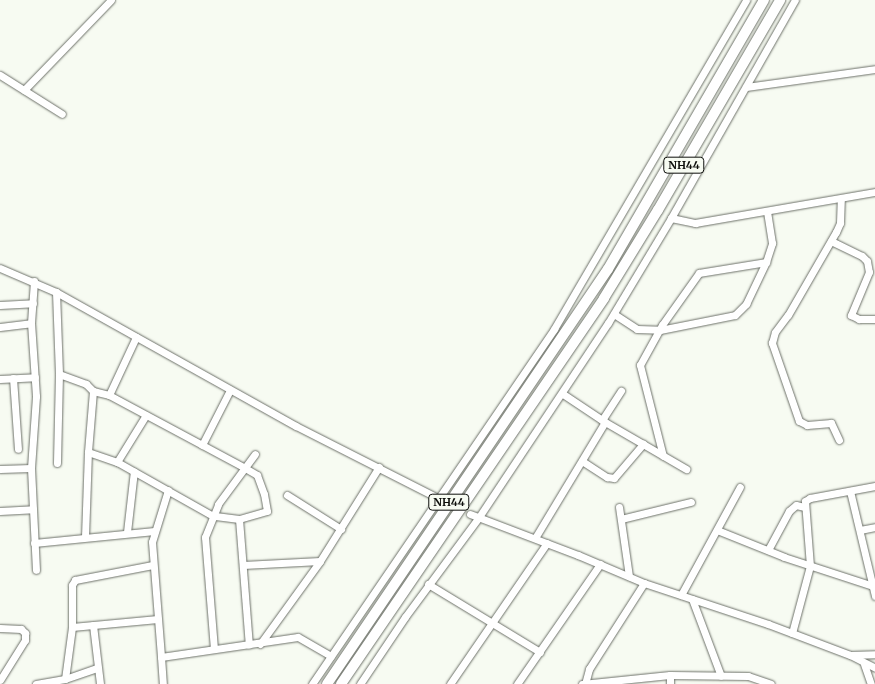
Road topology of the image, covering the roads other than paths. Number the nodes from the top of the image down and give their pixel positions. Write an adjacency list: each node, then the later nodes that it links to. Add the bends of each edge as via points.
1 (111, 0): 9 (street)
2 (746, 0): 60 (street, via 554,329)
3 (764, 0): 122 (highway, NH44, via 599,283)
4 (780, 0): 123 (highway, NH44, via 604,298)
5 (795, 0): 8 (street)
6 (875, 68): 8 (street)
7 (0, 75): 9 (street)
8 (746, 87): 14 (street)
9 (24, 90): 10 (street)
10 (62, 114)
11 (875, 192): 12 (street)
12 (841, 199): 13 (street); 15 (street, via 840,223)
13 (768, 211): 14 (street, via 695,223); 16 (street, via 772,243)
14 (671, 218): 22 (street)
15 (831, 241): 23 (street, via 867,261 869,272 851,315 859,319); 39 (street, via 775,332 772,343 799,421 807,425 830,423)
16 (766, 262): 26 (street, via 698,272); 26 (street, via 746,304 735,315)
17 (0, 268): 18 (street)
18 (34, 281): 19 (street); 20 (street)
19 (56, 292): 27 (street); 28 (street)
20 (33, 304): 21 (street); 24 (street)
21 (0, 305)
22 (614, 314): 26 (street, via 638,329); 35 (street)
23 (875, 319)
24 (31, 323): 25 (street); 29 (street)
25 (0, 327)
26 (660, 330): 45 (street, via 640,365)
27 (136, 337): 32 (street); 36 (street)
28 (59, 374): 33 (street, via 86,384); 48 (street)
29 (35, 377): 30 (street); 51 (street)
30 (13, 378): 31 (street); 42 (street)
31 (0, 379)
32 (230, 390): 41 (street); 49 (street)
33 (93, 391): 36 (street); 43 (street)
34 (621, 391): 38 (street)
35 (563, 394): 38 (street); 68 (street)
36 (109, 395): 37 (street)
37 (146, 415): 41 (street); 47 (street)
38 (604, 421): 40 (street); 46 (street)
39 (839, 440)
40 (643, 444): 45 (street); 46 (street, via 614,478)
41 (202, 445): 52 (street)
42 (18, 449)
43 (88, 452): 47 (street); 77 (street)
44 (255, 454): 52 (street)
45 (663, 456): 53 (street)
46 (582, 461): 78 (street)
47 (117, 462): 54 (street)
48 (57, 463)
49 (379, 467): 60 (street); 72 (street)
50 (0, 468): 51 (street)
51 (31, 468): 64 (street)
52 (245, 468): 67 (street, via 218,504); 69 (street, via 257,475 267,511)
53 (686, 469)
54 (134, 471): 57 (street); 76 (street)
55 (875, 486): 58 (street)
56 (740, 487): 73 (street)
57 (168, 490): 67 (street); 75 (street)
58 (850, 490): 63 (street, via 810,498); 74 (street)
59 (287, 495): 72 (street)
60 (439, 499): 107 (street)
61 (691, 502): 70 (street)
62 (619, 507): 70 (street)
63 (804, 507): 81 (street, via 796,505 789,511); 86 (street)
64 (33, 509): 65 (street); 79 (street)
65 (0, 511)
66 (470, 514): 68 (street)
67 (214, 516): 69 (street); 103 (street, via 205,537 204,551)
68 (479, 518): 78 (street); 90 (street)
69 (239, 519): 85 (street)
70 (621, 519): 88 (street)
71 (875, 527): 74 (street)
72 (340, 529): 82 (street)
73 (717, 530): 81 (street); 92 (street)
74 (860, 530): 91 (street)
75 (154, 531): 76 (street); 84 (street)
76 (127, 532): 77 (street)
77 (85, 537): 79 (street)
78 (536, 538): 80 (street)
79 (34, 543): 87 (street)
80 (547, 543): 83 (street); 96 (street)
81 (768, 550): 86 (street)
82 (320, 561): 85 (street); 102 (street)
83 (600, 564): 88 (street); 104 (street)
84 (153, 565): 95 (street); 98 (street, via 75,580 72,585)
85 (243, 565): 101 (street)
86 (810, 566): 91 (street); 100 (street)
87 (36, 570)
88 (629, 576): 89 (street)
89 (644, 583): 92 (street); 127 (street, via 589,668)
90 (428, 584): 96 (street); 124 (street)
91 (873, 586): 93 (street)
92 (681, 595): 94 (street)
93 (875, 596)
94 (692, 599): 100 (street); 114 (street)
95 (158, 619): 97 (street); 108 (street)
96 (493, 623): 104 (street); 125 (street)
97 (93, 625): 98 (street); 111 (street)
98 (72, 627): 115 (street)
99 (0, 628): 110 (street, via 21,629 25,633 25,640)
100 (792, 633): 106 (street)
101 (249, 644): 102 (street); 103 (street)
102 (260, 644): 107 (street, via 298,637)
103 (214, 649): 108 (street)
104 (540, 652): 126 (street)
105 (875, 654): 106 (street)
106 (850, 655): 109 (street)
107 (330, 656): 121 (street)
108 (161, 657): 120 (street)
109 (864, 664): 112 (street); 130 (street)
110 (3, 667): 116 (street)
111 (98, 668): 115 (street); 119 (street)
112 (875, 668)
113 (670, 675): 114 (street); 117 (street); 128 (street)
114 (721, 676): 129 (street, via 748,676)
115 (65, 679): 118 (street)
116 (0, 680)
117 (626, 681): 127 (street)
118 (36, 684)
119 (100, 684)
120 (163, 684)
121 (312, 684)
122 (327, 684)
123 (341, 684)
124 (360, 684)
125 (450, 684)
126 (517, 684)
127 (584, 684)
128 (670, 684)
129 (772, 684)
130 (871, 684)

